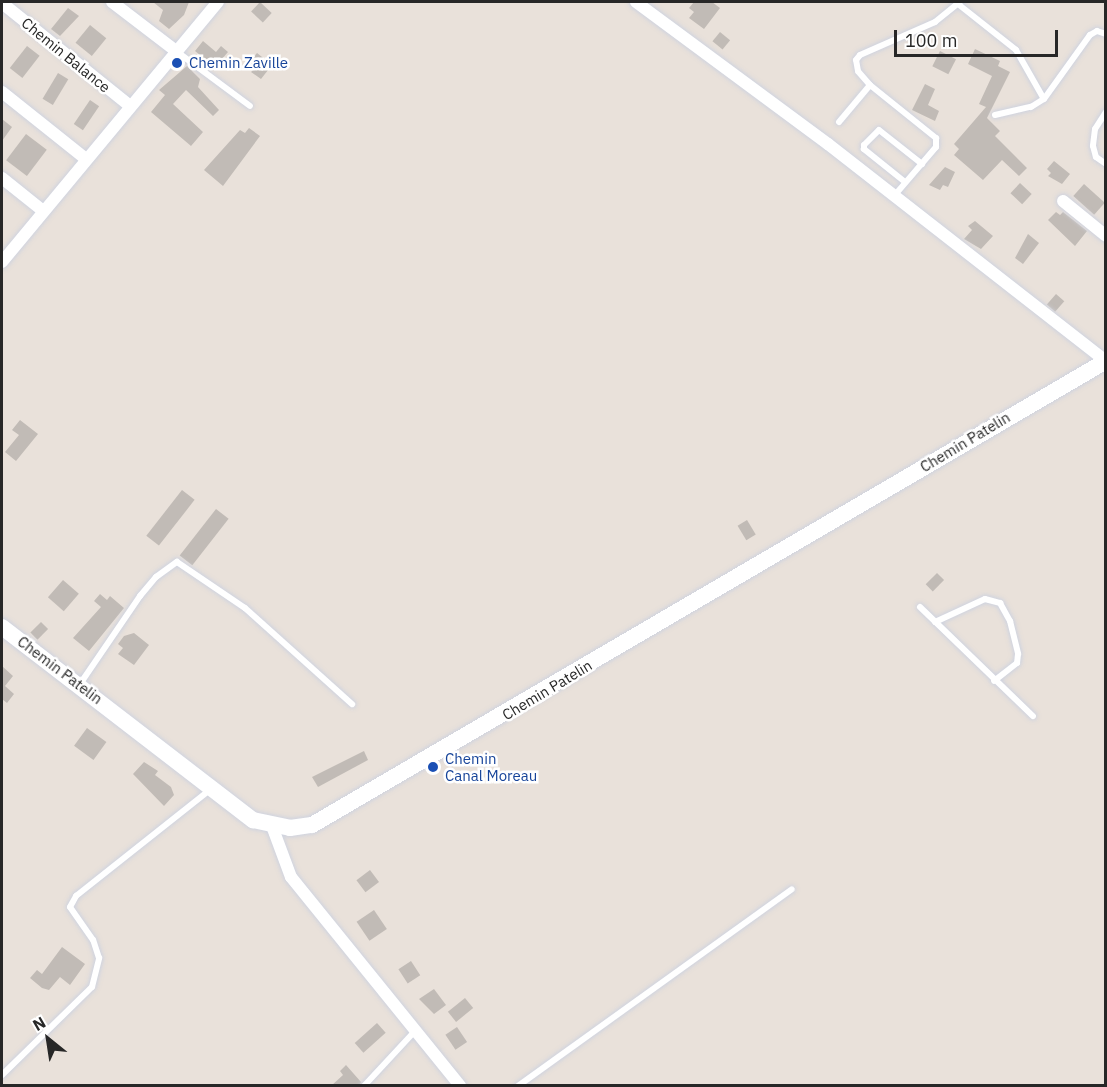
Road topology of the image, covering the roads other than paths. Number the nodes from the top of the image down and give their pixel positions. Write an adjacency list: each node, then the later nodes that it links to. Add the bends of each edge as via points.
1 (112, 2): 7 (street)
2 (218, 2): 7 (street)
3 (636, 2): 21 (street)
4 (2, 3): 11 (street, Chemin Balance)
5 (959, 3): 8 (lane, via 935,22 860,55 856,60 858,71); 10 (lane, via 1016,51)
6 (1106, 34): 10 (lane, via 1097,31 1090,35)
7 (176, 51): 11 (street); 12 (lane)
8 (870, 85): 15 (lane); 17 (lane, via 938,141)
9 (2, 92): 16 (street)
10 (1044, 99): 14 (lane, via 1031,107)
11 (130, 106): 16 (street)
12 (250, 106)
13 (1106, 112): 18 (lane, via 1095,129 1093,146 1096,157)
14 (995, 115)
15 (839, 122)
16 (86, 159): 23 (street)
17 (922, 164): 20 (lane); 20 (lane, via 879,130 864,145)
18 (1106, 164)
19 (2, 178): 23 (street)
20 (905, 183): 21 (lane)
21 (894, 196): 26 (street)
22 (1063, 201): 24 (street)
23 (42, 210): 25 (street)
24 (1106, 236)
25 (2, 262)
26 (1105, 361): 35 (main road, Chemin Patelin, via 333,816 312,825)
27 (920, 607): 28 (lane)
28 (935, 622): 30 (lane); 30 (lane, via 985,599 1000,603 1010,621 1018,654 1017,663)
29 (2, 627): 31 (main road, Chemin Patelin)
30 (994, 681): 33 (lane)
31 (80, 684): 32 (lane, via 140,596 156,577 177,562 245,608); 34 (main road, Chemin Patelin)
32 (352, 704)
33 (1033, 716)
34 (211, 789): 35 (main road, Chemin Patelin, via 253,820); 38 (lane, via 76,896 70,907 93,940 99,958 93,987)
35 (272, 826): 37 (street, via 291,877)
36 (792, 889): 41 (lane)
37 (415, 1030): 39 (lane); 40 (street)
38 (2, 1075)
39 (364, 1086)
40 (460, 1086)
41 (518, 1086)

